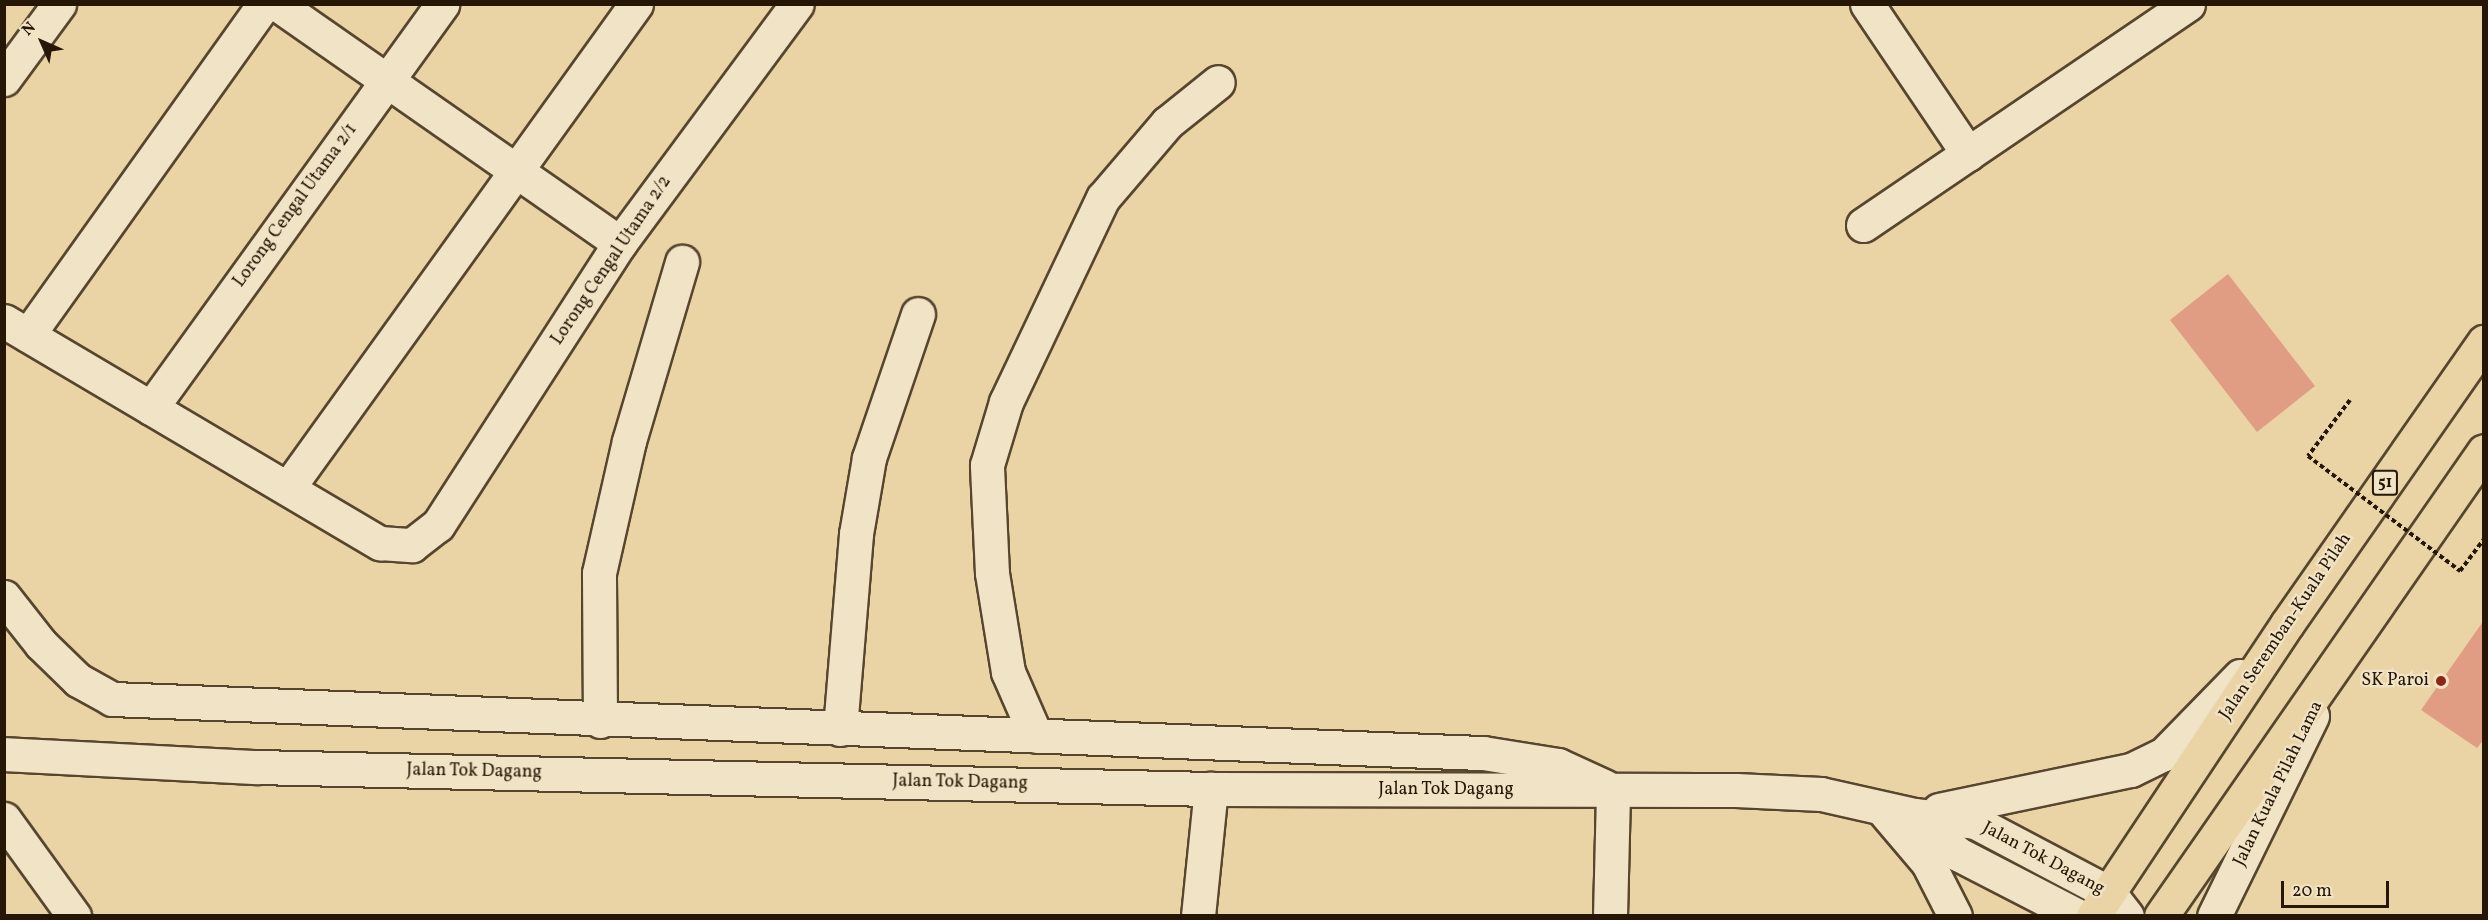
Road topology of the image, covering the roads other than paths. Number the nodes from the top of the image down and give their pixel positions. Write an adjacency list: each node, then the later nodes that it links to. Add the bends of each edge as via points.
1 (59, 4): 9 (street)
2 (264, 4): 18 (street)
3 (277, 4): 10 (street)
4 (442, 4): 10 (street, Lorong Cengal Utama 2/1)
5 (636, 4): 13 (street)
6 (797, 4): 15 (street, Lorong Cengal Utama 2/2)
7 (1867, 4): 12 (street)
8 (2188, 4): 12 (street)
9 (4, 79)
10 (386, 81): 13 (street); 20 (street, Lorong Cengal Utama 2/1)
11 (1218, 82): 28 (street, via 1167,123 1103,198 1006,402 987,465 992,573 1008,672)
12 (1968, 154): 14 (street)
13 (515, 170): 15 (street); 22 (street)
14 (1863, 225)
15 (620, 243): 22 (street, Lorong Cengal Utama 2/2, via 438,525 412,545 380,543)
16 (682, 262): 26 (street, via 629,441 599,573)
17 (918, 314): 27 (street, via 868,458 856,534)
18 (16, 328): 20 (street, Lorong Cengal Utama 2/2)
19 (2484, 342): 24 (highway, Jalan Seremban-Kuala Pilah / 51)
20 (151, 408): 22 (street, Lorong Cengal Utama 2/2)
21 (2484, 451): 25 (highway)
22 (288, 488)
23 (4, 597): 26 (street, via 41,644 78,680 112,699)
24 (2287, 624): 33 (street, via 2199,723 2164,754 2131,770); 35 (highway, Jalan Seremban-Kuala Pilah / 51)
25 (2343, 652): 41 (highway); 42 (street, Jalan Kuala Pilah Lama)
26 (600, 721): 27 (street)
27 (840, 729): 28 (street)
28 (1036, 736): 31 (street, via 1483,753 1558,765)
29 (4, 754): 30 (street, Jalan Tok Dagang, via 244,767)
30 (1211, 789): 31 (street, Jalan Tok Dagang); 37 (street)
31 (1613, 791): 32 (street, Jalan Tok Dagang, via 1821,794); 38 (street)
32 (1881, 807): 33 (street, Jalan Tok Dagang); 39 (street, via 1928,862)
33 (1914, 815): 35 (street, Jalan Tok Dagang, via 1975,822); 40 (street, Jalan Tok Dagang, via 1958,854)
34 (4, 819): 36 (street)
35 (2110, 908)
36 (74, 915)
37 (1198, 915)
38 (1610, 915)
39 (1955, 915)
40 (2078, 915)
41 (2161, 915)
42 (2214, 915)

